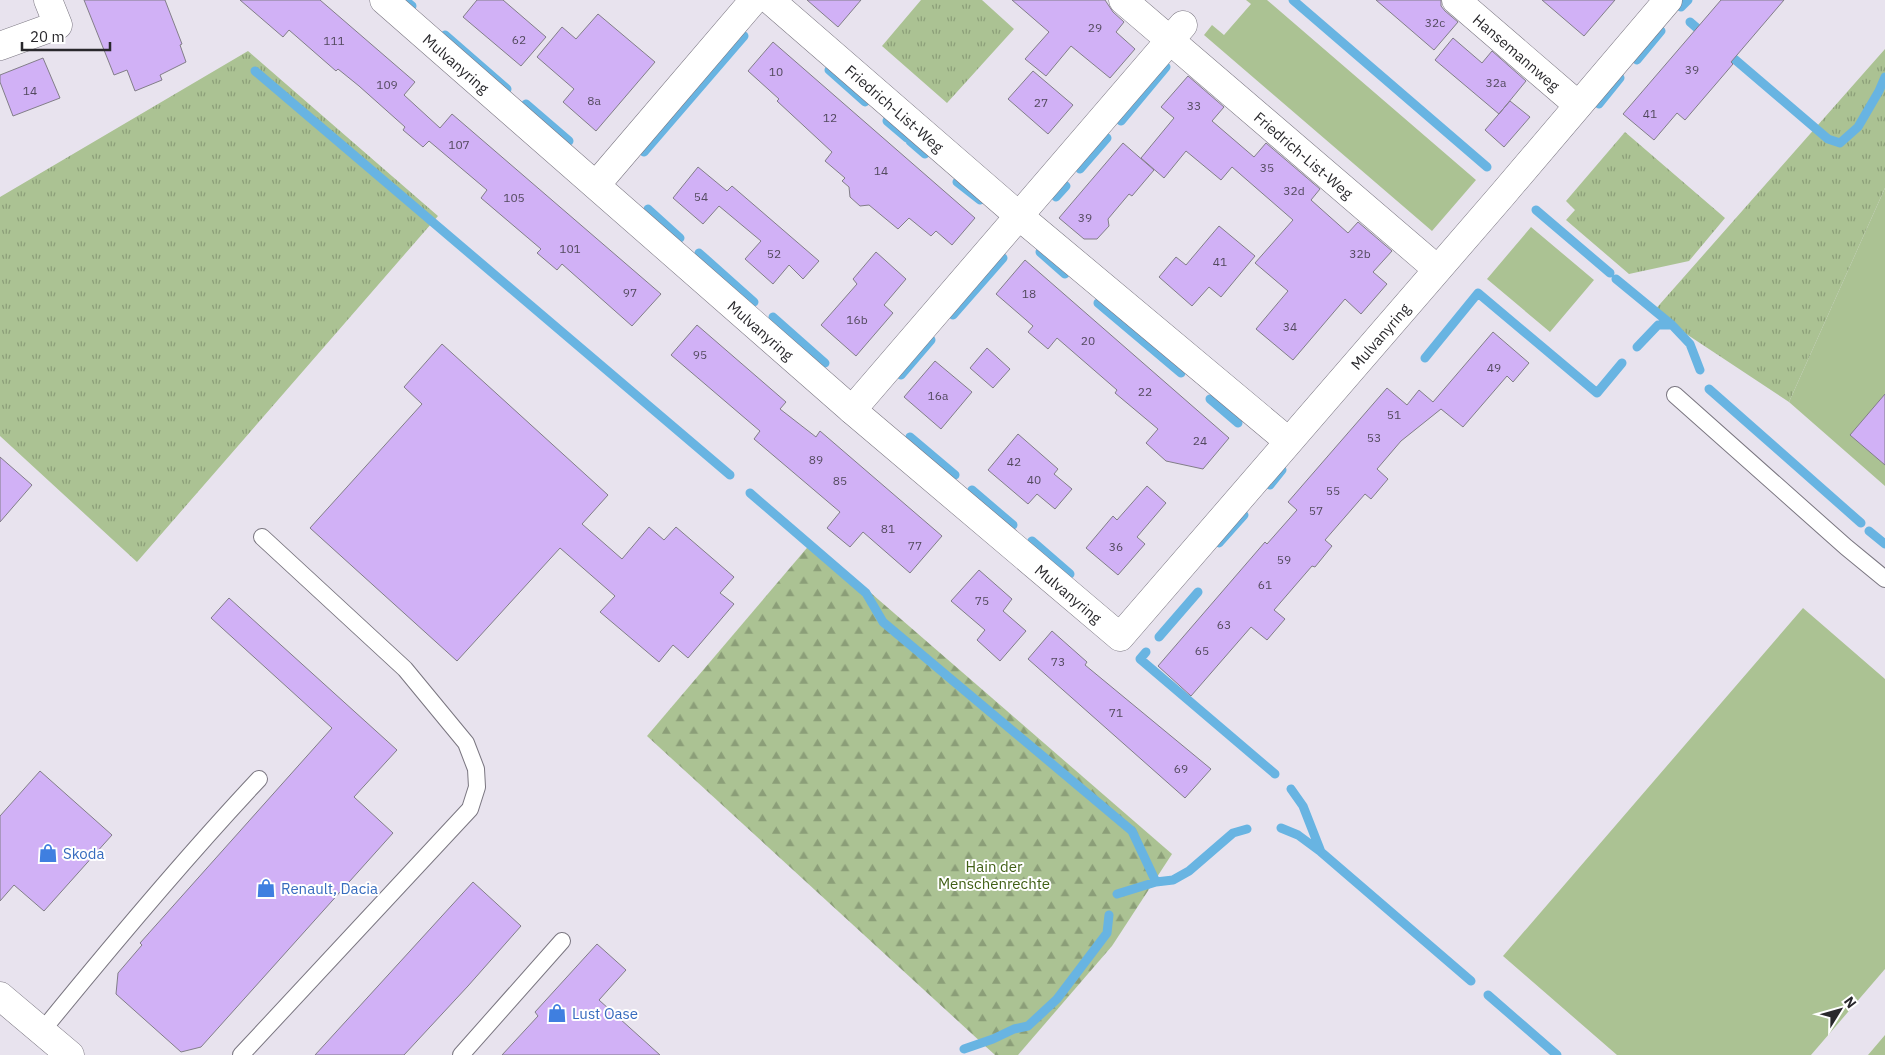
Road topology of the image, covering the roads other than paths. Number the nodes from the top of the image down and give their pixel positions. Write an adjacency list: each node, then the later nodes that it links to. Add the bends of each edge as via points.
1 (48, 0): 9 (street, via 58,25)
2 (384, 0): 11 (street, Mulvanyring)
3 (754, 0): 11 (street)
4 (770, 0): 12 (street, Friedrich-List-Weg)
5 (1124, 0): 8 (street, Friedrich-List-Weg)
6 (1456, 0): 10 (street, Hansemannweg)
7 (1668, 0): 10 (street, Mulvanyring)
8 (1177, 33): 12 (street); 13 (street, Friedrich-List-Weg)
9 (0, 46)
10 (1578, 105): 13 (street, Mulvanyring)
11 (596, 185): 15 (street, Mulvanyring)
12 (1018, 216): 15 (street); 16 (street, Friedrich-List-Weg)
13 (1437, 269): 16 (street, Mulvanyring)
14 (1675, 396): 18 (lane)
15 (852, 410): 16 (street, Mulvanyring, via 1120,637)
16 (1288, 441)
17 (262, 537): 24 (lane, via 405,669 466,743 476,769 477,787 470,809)
18 (1885, 579)
19 (259, 779): 22 (lane, via 117,939)
20 (562, 942): 25 (lane)
21 (0, 996): 22 (street)
22 (42, 1032): 23 (street)
23 (70, 1055)
24 (241, 1055)
25 (461, 1055)

